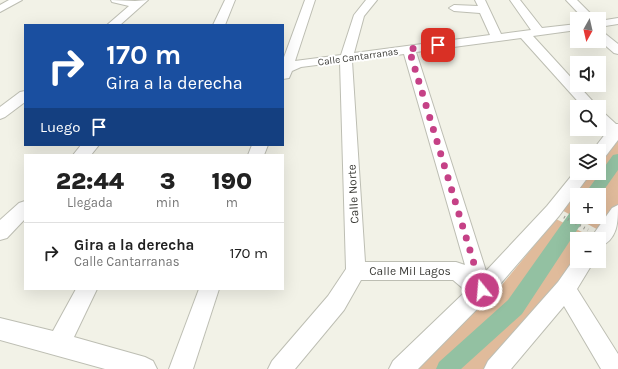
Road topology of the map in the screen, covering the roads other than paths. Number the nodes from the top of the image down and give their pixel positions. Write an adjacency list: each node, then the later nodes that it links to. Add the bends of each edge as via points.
1 (17, 0): 11 (street)
2 (116, 0): 8 (street)
3 (230, 0): 16 (street)
4 (310, 0): 25 (street)
5 (372, 0): 24 (street, Calle Norte, via 359,15)
6 (515, 0): 18 (street)
7 (571, 0): 12 (street)
8 (140, 3): 15 (street)
9 (482, 5): 10 (street); 20 (street)
10 (454, 8)
11 (0, 9)
12 (583, 12)
13 (618, 21): 14 (street)
14 (606, 23)
15 (113, 24)
16 (219, 24)
17 (570, 29): 18 (street, Calle Cantarranas)
18 (539, 32): 19 (street, Calle Cantarranas)
19 (525, 34): 20 (street, Calle Cantarranas); 28 (street)
20 (497, 38): 22 (street, Calle Cantarranas)
21 (606, 40): 23 (street)
22 (409, 49): 24 (street, Calle Cantarranas); 45 (street)
23 (618, 50)
24 (346, 58): 25 (street, Calle Cantarranas, via 299,64); 41 (street, Calle Norte)
25 (284, 72)
26 (24, 97): 27 (street); 29 (street)
27 (0, 100)
28 (585, 100)
29 (0, 114)
30 (606, 122): 31 (street)
31 (616, 131): 32 (street)
32 (606, 144)
33 (90, 146): 34 (street)
34 (81, 154)
35 (577, 180): 45 (street)
36 (24, 209): 38 (street)
37 (618, 212): 39 (street)
38 (0, 232)
39 (604, 232)
40 (579, 268): 42 (street)
41 (356, 270): 45 (street, Calle Mil Lagos, via 456,271); 50 (street, via 336,304)
42 (564, 289): 52 (street); 53 (street)
43 (86, 290): 47 (street)
44 (209, 290): 49 (street)
45 (482, 290): 51 (street)
46 (0, 329): 47 (street)
47 (58, 344): 48 (street)
48 (145, 369)
49 (181, 369)
50 (280, 369)
51 (401, 369)
52 (496, 369)
53 (614, 369)

